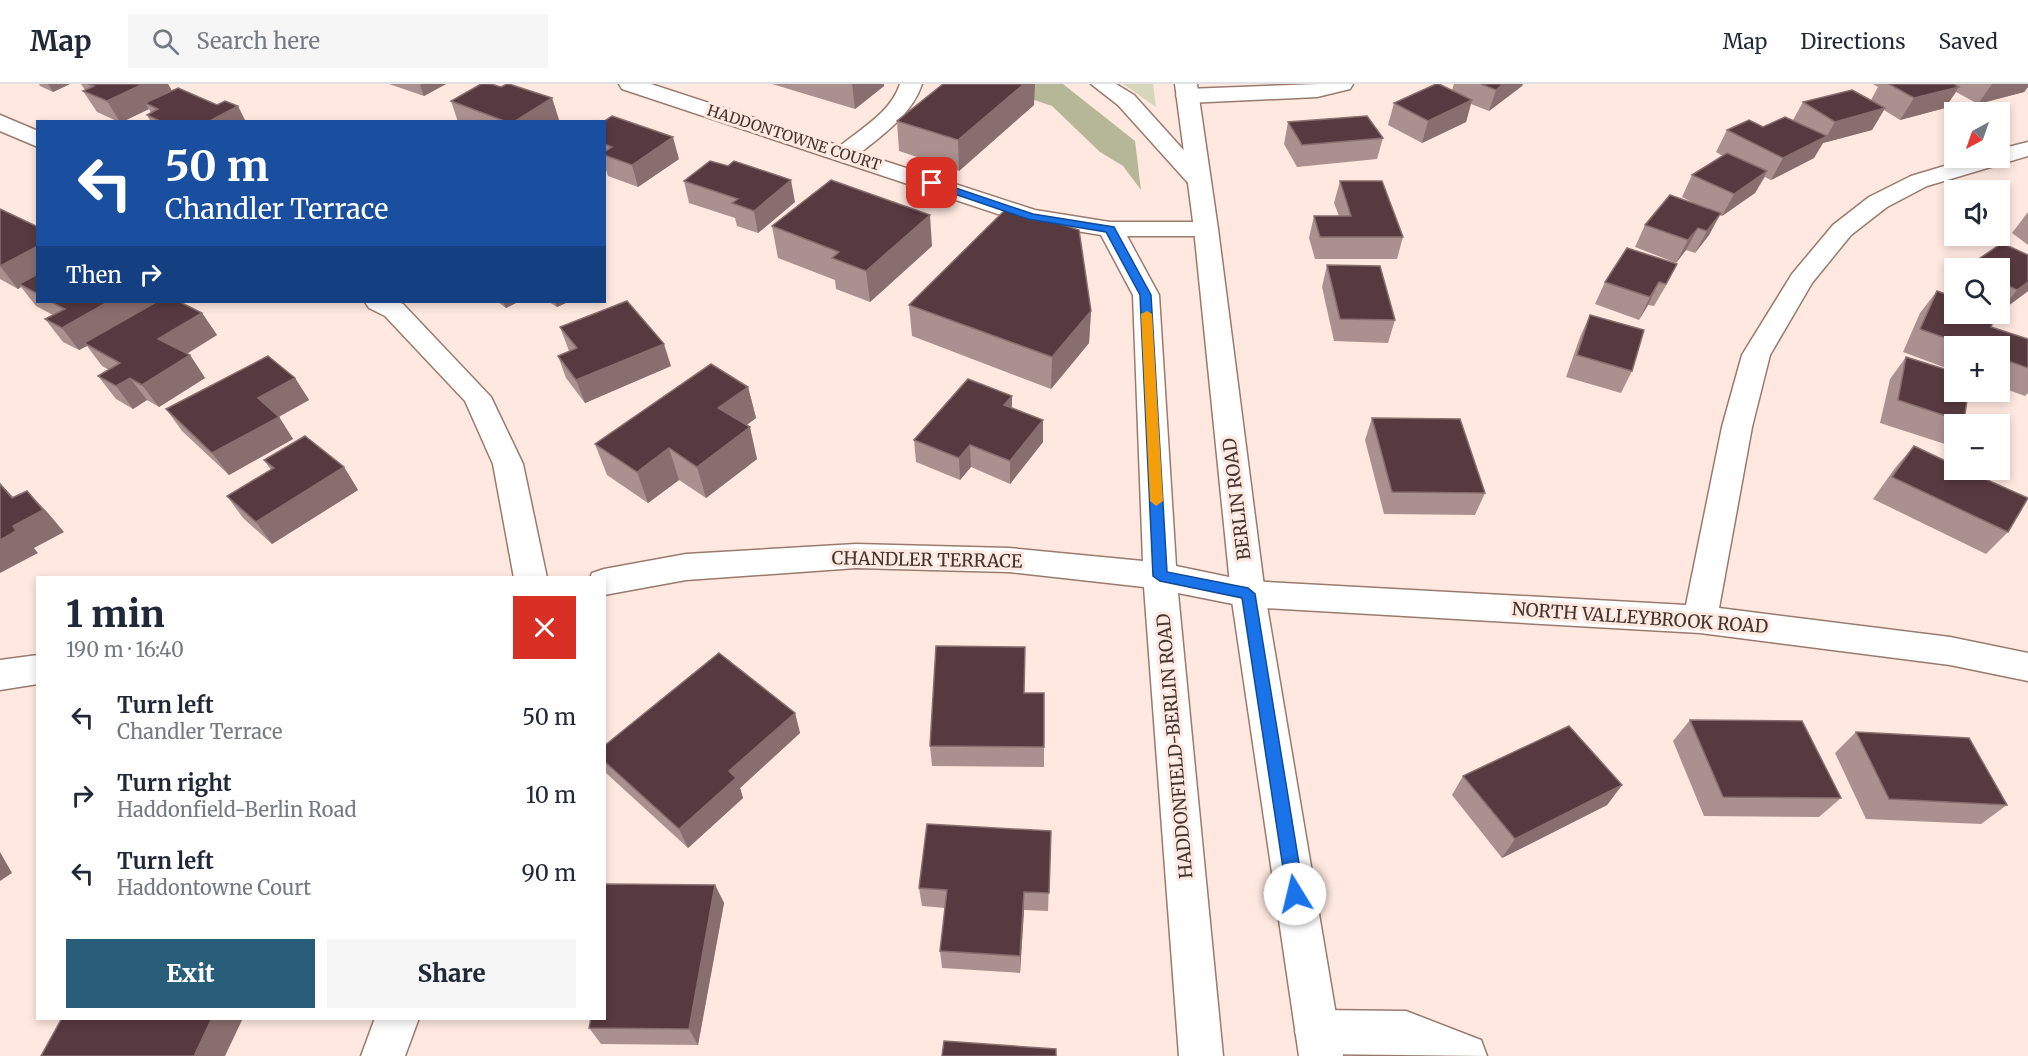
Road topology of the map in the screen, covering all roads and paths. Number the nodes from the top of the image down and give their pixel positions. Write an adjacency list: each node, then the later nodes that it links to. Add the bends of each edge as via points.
1 (630, 84): 5 (main road, HADDONTOWNE COURT)
2 (911, 84): 10 (main road, via 909,94 892,113)
3 (1102, 84): 13 (main road, via 1126,100)
4 (1342, 84): 6 (main road, via 1317,91)
5 (675, 90): 10 (main road, HADDONTOWNE COURT)
6 (1186, 90): 13 (main road, BERLIN ROAD)
7 (0, 122): 8 (main road)
8 (36, 139)
9 (2028, 149): 11 (main road)
10 (844, 154): 14 (main road, HADDONTOWNE COURT, via 1031,216)
11 (2010, 154)
12 (1961, 168): 21 (main road, via 1919,181 1878,202 1842,230 1801,280 1756,355 1737,427)
13 (1198, 180): 15 (main road, BERLIN ROAD)
14 (1110, 229): 15 (main road, HADDONTOWNE COURT); 18 (main road, HADDONFIELD-BERLIN ROAD, via 1146,295)
15 (1206, 229): 20 (main road, BERLIN ROAD)
16 (380, 303): 17 (main road, via 394,310 477,397 508,464)
17 (531, 576)
18 (1160, 576): 19 (main road, CHANDLER TERRACE, via 1010,560 856,556 686,567); 20 (main road, CHANDLER TERRACE); 28 (main road, HADDONFIELD-BERLIN ROAD)
19 (606, 582)
20 (1248, 594): 21 (main road, NORTH VALLEYBROOK ROAD); 26 (main road, BERLIN ROAD)
21 (1700, 619): 22 (main road, NORTH VALLEYBROOK ROAD, via 1950,651)
22 (2028, 667)
23 (36, 669): 24 (main road)
24 (0, 675)
25 (397, 1020): 27 (main road)
26 (1319, 1044): 29 (main road, via 1406,1033)
27 (383, 1056)
28 (1202, 1056)
29 (1465, 1056)

